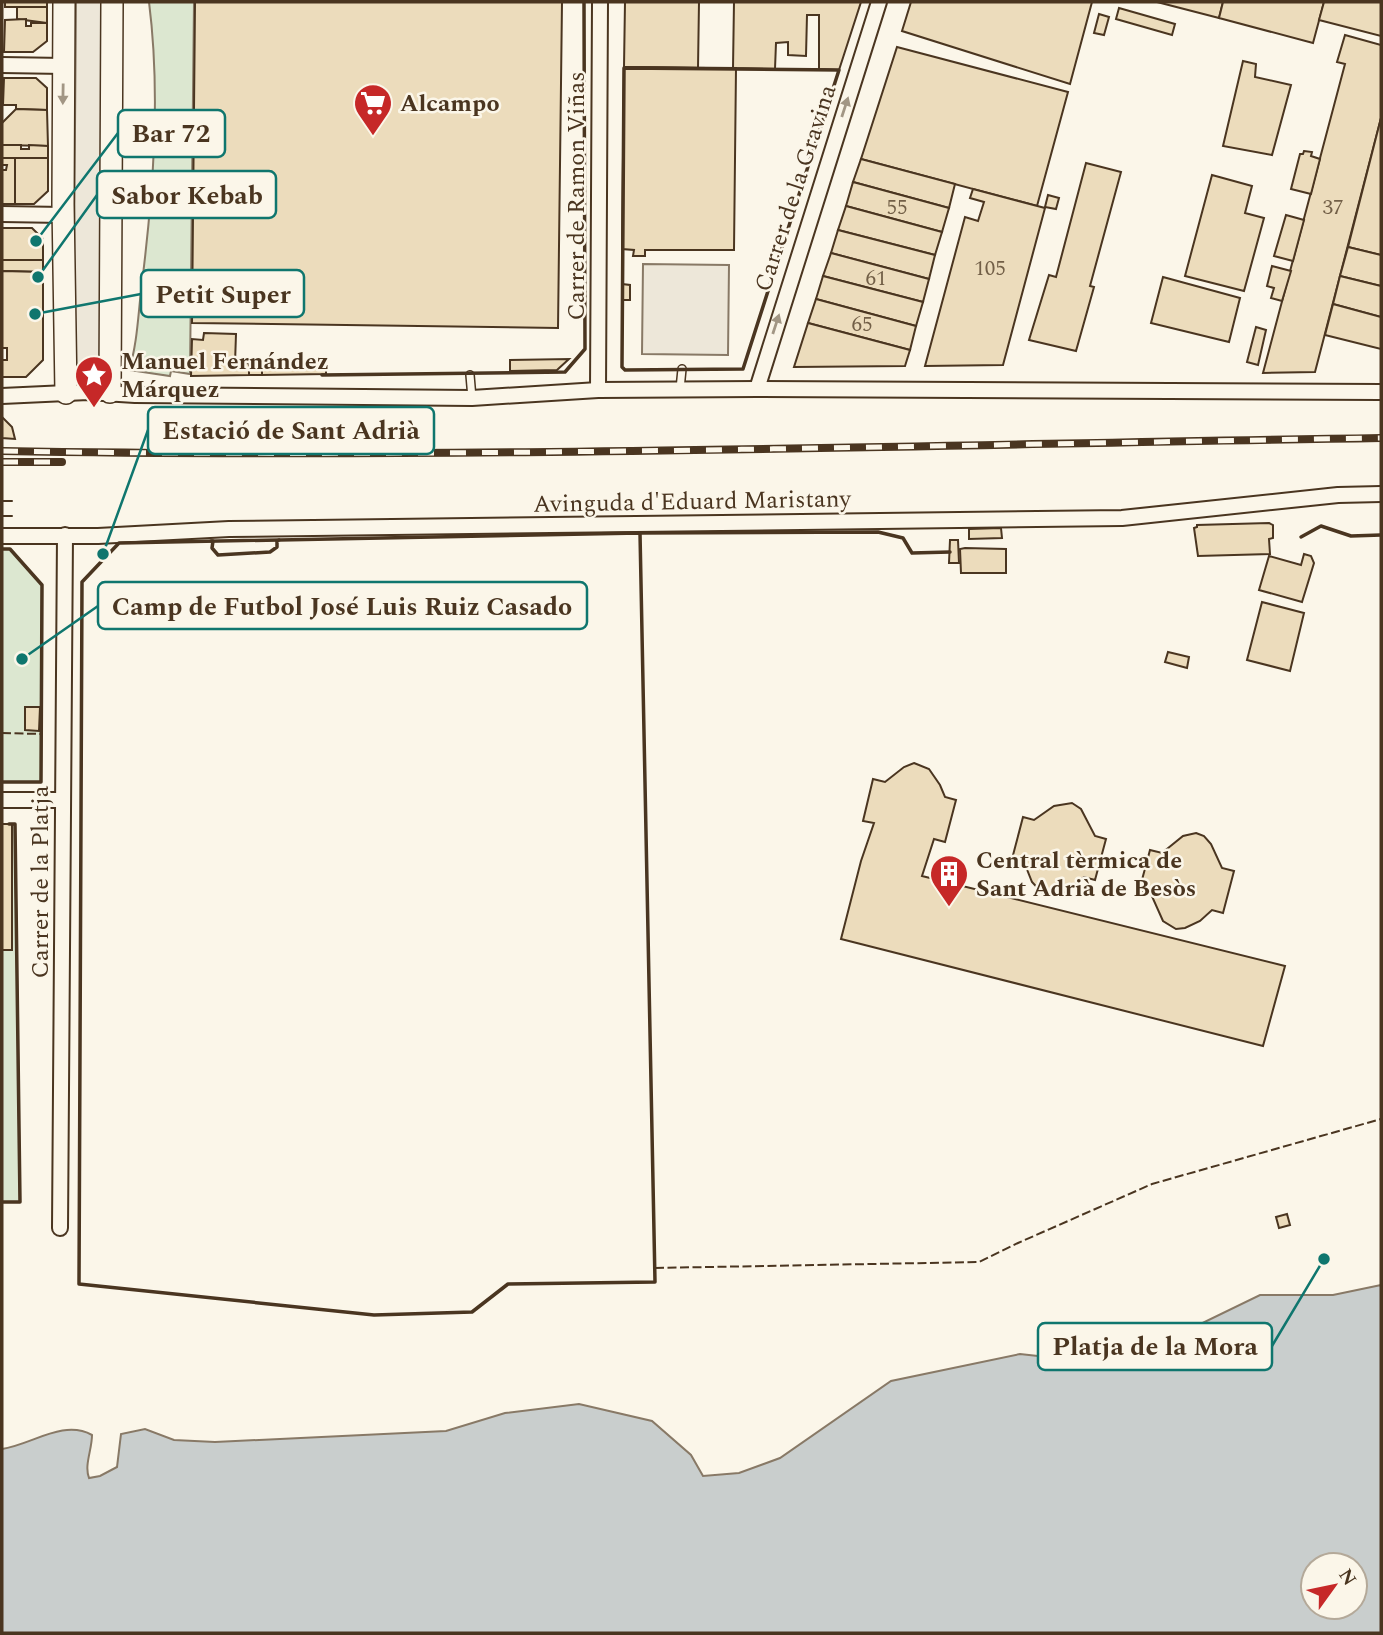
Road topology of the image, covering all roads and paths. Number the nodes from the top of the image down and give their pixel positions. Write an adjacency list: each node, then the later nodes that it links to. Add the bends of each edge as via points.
1 (64, 2): 6 (street)
2 (111, 2): 14 (street)
3 (600, 2): 13 (street, Carrer de Ramon Viñas)
4 (879, 2): 12 (street, Carrer de la Gravina, one-way to 4)
5 (2, 65): 6 (street)
6 (64, 66): 8 (street, one-way to 8)
7 (2, 214): 8 (street)
8 (63, 215): 15 (street)
9 (682, 369): 11 (lane)
10 (470, 375): 18 (lane)
11 (680, 389): 12 (street); 13 (street)
12 (757, 389): 16 (street)
13 (598, 390): 18 (street)
14 (110, 392): 15 (street); 18 (street)
15 (66, 393): 17 (street)
16 (1381, 393)
17 (2, 396)
18 (472, 398)
19 (1381, 494): 20 (street, Avinguda d'Eduard Maristany, via 1122,518 229,528)
20 (65, 535): 21 (street, Avinguda d'Eduard Maristany); 23 (street, Carrer de la Platja)
21 (2, 536)
22 (2, 800): 23 (street)
23 (63, 800): 24 (street, Carrer de la Platja)
24 (60, 1228)

